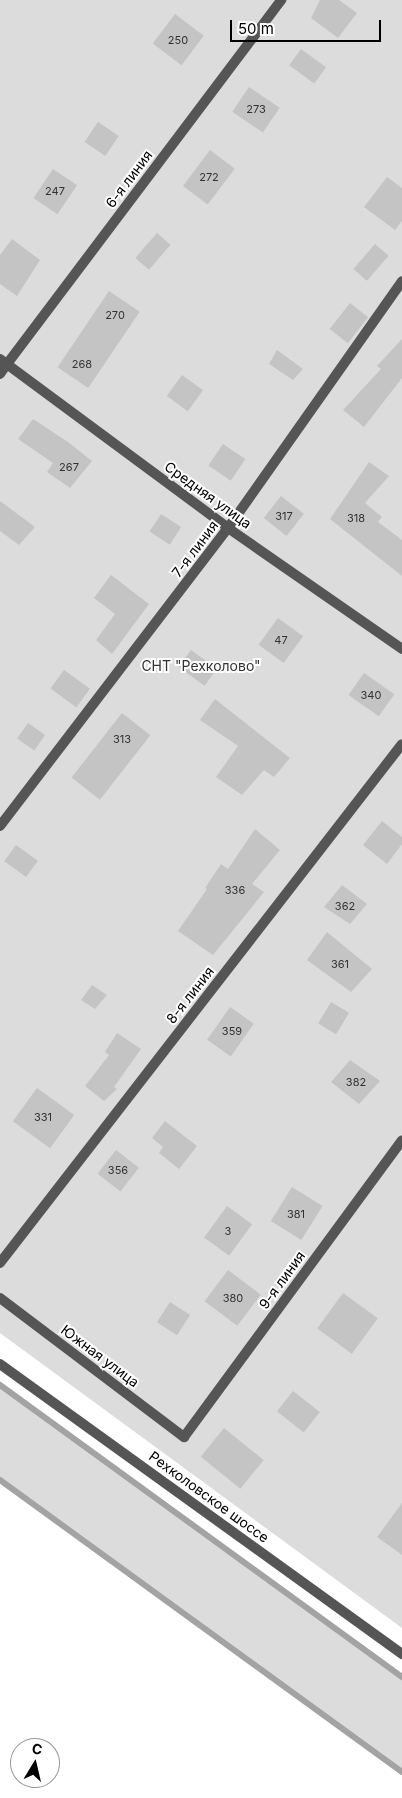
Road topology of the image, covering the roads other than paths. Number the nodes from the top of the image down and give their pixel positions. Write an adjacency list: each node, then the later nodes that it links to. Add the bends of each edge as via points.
1 (281, 0): 3 (street, 6-я линия)
2 (402, 282): 5 (street, 7-я линия)
3 (4, 362): 4 (street, 6-я линия); 5 (street, Средняя улица)
4 (0, 374)
5 (228, 528): 6 (street, Средняя улица); 8 (street, 7-я линия)
6 (402, 649)
7 (402, 744): 10 (street, 8-я линия)
8 (0, 826)
9 (402, 1140): 13 (street, 9-я линия)
10 (0, 1263)
11 (0, 1298): 13 (street, Южная улица)
12 (0, 1364): 14 (street, Рехколовское шоссе)
13 (184, 1437)
14 (402, 1654)

